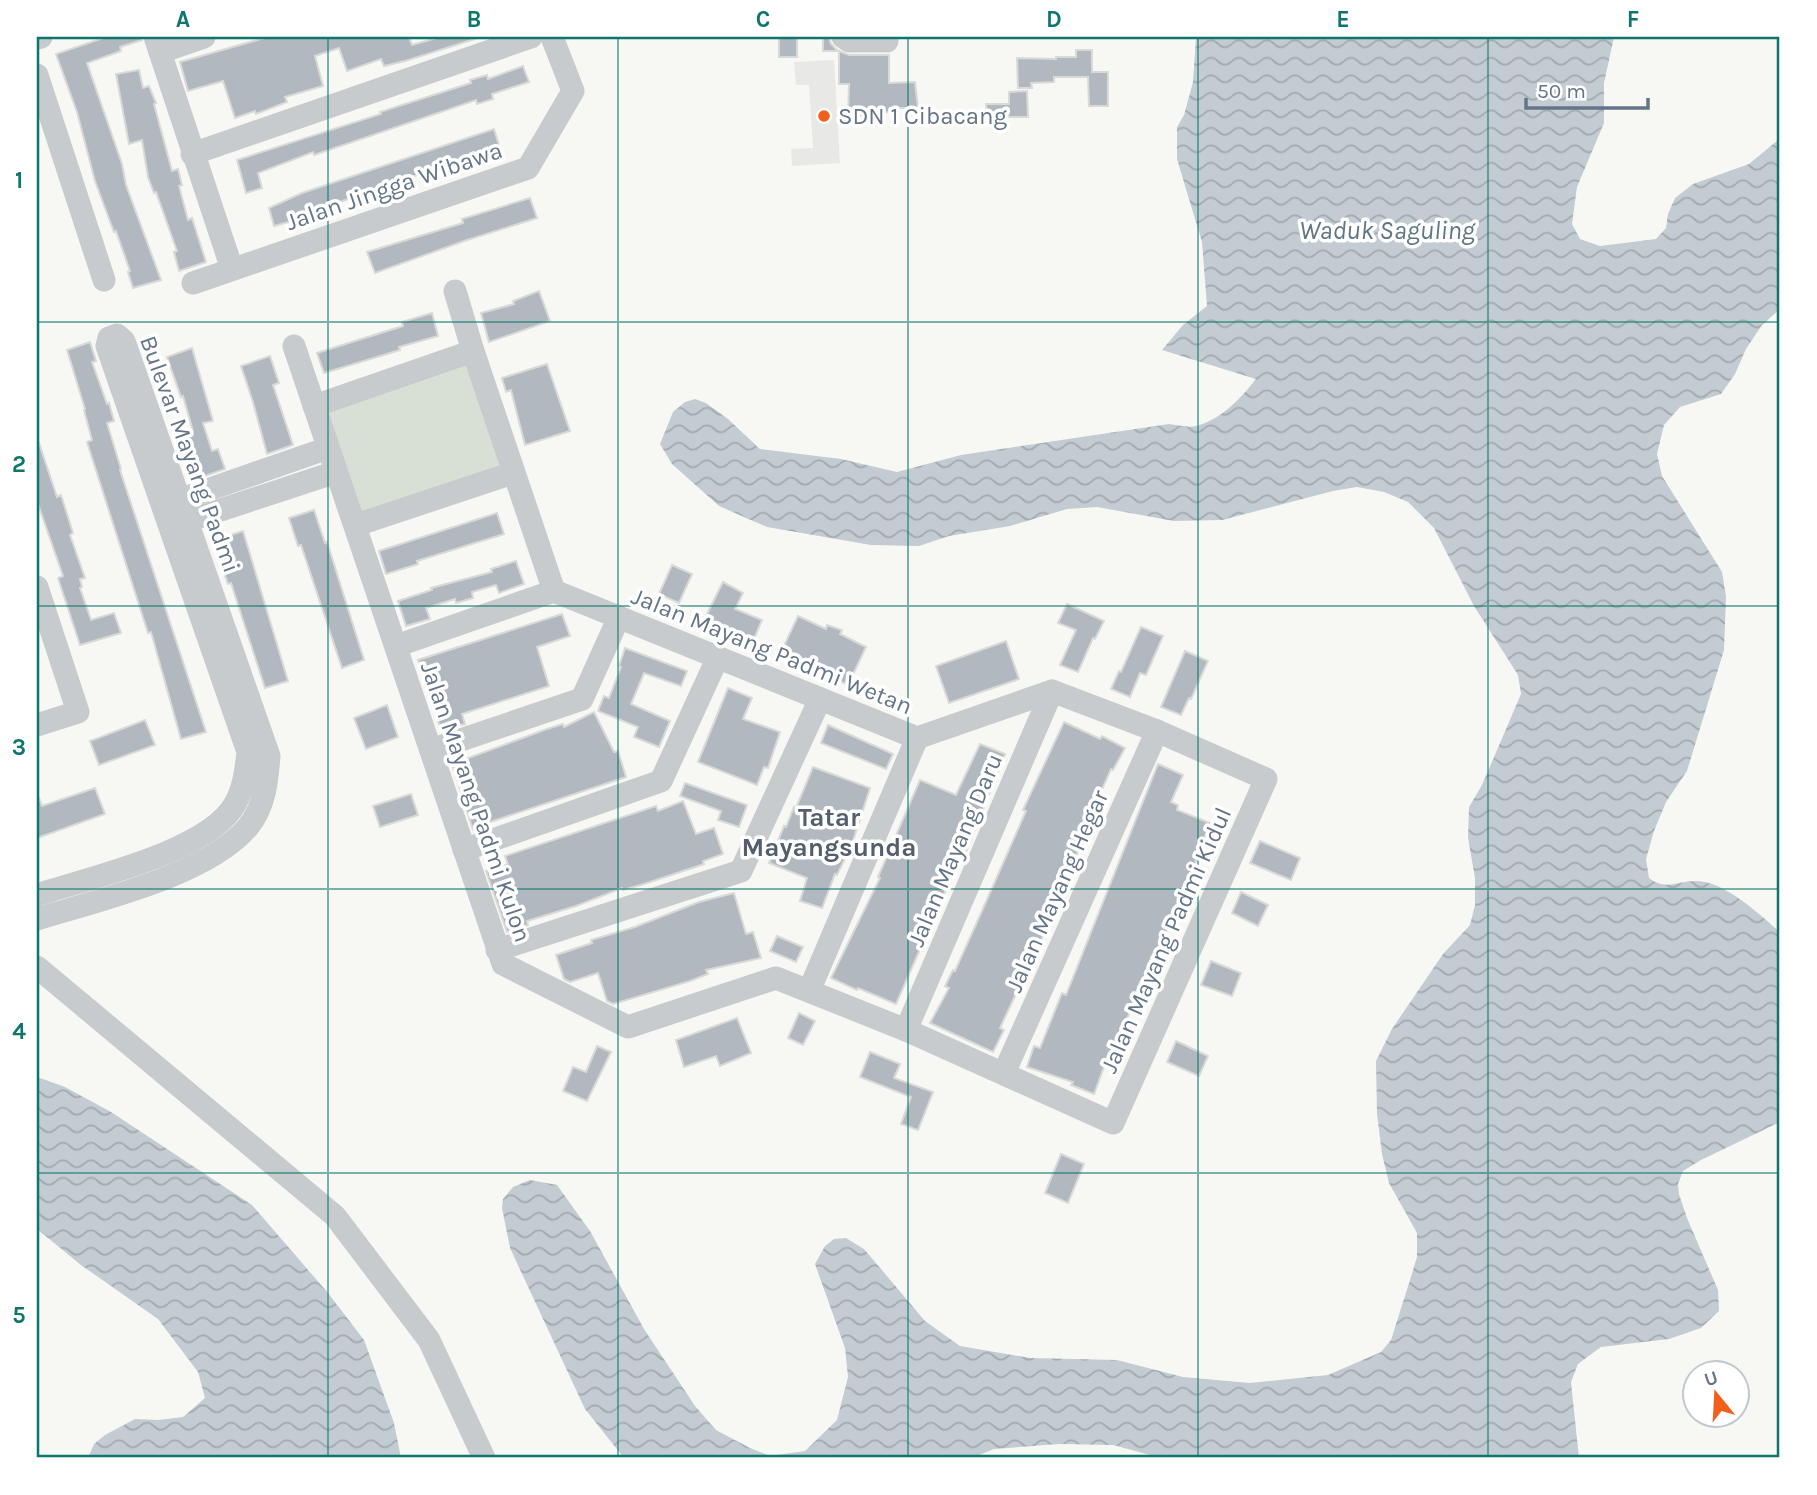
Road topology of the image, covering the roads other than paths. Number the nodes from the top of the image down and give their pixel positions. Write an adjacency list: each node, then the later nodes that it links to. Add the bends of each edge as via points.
1 (204, 37): 6 (street)
2 (531, 37): 8 (street)
3 (552, 37): 9 (street, Jalan Jingga Wibawa, via 573,91 528,168)
4 (842, 37): 5 (street)
5 (887, 41)
6 (157, 44): 8 (street)
7 (37, 75): 10 (street)
8 (192, 154): 9 (street)
9 (232, 269): 11 (street, Jalan Jingga Wibawa)
10 (104, 280)
11 (193, 283)
12 (455, 291): 14 (street)
13 (294, 346): 15 (street, Jalan Mayang Padmi Kulon)
14 (473, 351): 15 (street); 18 (street)
15 (314, 406): 16 (street, Jalan Mayang Padmi Kulon)
16 (328, 448): 17 (street, Jalan Mayang Padmi Kulon); 19 (street)
17 (335, 472): 19 (street); 20 (street, Jalan Mayang Padmi Kulon)
18 (513, 473): 20 (street); 22 (street)
19 (174, 514): 19 (street, Bulevar Mayang Padmi, via 107,346 113,335 124,341); 33 (street, Bulevar Mayang Padmi, via 248,752 246,777 234,806 210,831); 33 (street, Bulevar Mayang Padmi, via 269,756 267,791 248,826 215,854 170,877)
20 (356, 525): 24 (street, Jalan Mayang Padmi Kulon)
21 (37, 587): 28 (street, via 78,712)
22 (554, 591): 23 (street, Jalan Mayang Padmi Wetan); 24 (street)
23 (619, 617): 25 (street, Jalan Mayang Padmi Wetan); 31 (street, via 582,699)
24 (396, 646): 31 (street, Jalan Mayang Padmi Kulon)
25 (718, 657): 27 (street, Jalan Mayang Padmi Wetan); 32 (street, via 661,781)
26 (1052, 691): 29 (street); 30 (street, Jalan Mayang Padmi Wetan); 39 (street, Jalan Mayang Daru)
27 (820, 699): 30 (street, Jalan Mayang Padmi Wetan); 36 (street, via 741,871)
28 (37, 725)
29 (1157, 731): 40 (street, Jalan Mayang Hegar); 41 (street, Jalan Mayang Padmi Kidul, via 1266,779)
30 (917, 738): 38 (street)
31 (431, 750): 32 (street, Jalan Mayang Padmi Kulon)
32 (464, 850): 36 (street, Jalan Mayang Padmi Kulon)
33 (149, 867): 34 (street); 35 (street)
34 (37, 895)
35 (37, 919)
36 (497, 950): 38 (street, Jalan Mayang Padmi Kulon, via 503,964 628,1027 776,978)
37 (37, 967): 42 (street, via 335,1216 429,1340)
38 (808, 991): 39 (street, Jalan Mayang Padmi Kulon)
39 (906, 1030): 40 (street, Jalan Mayang Padmi Kulon)
40 (1004, 1073): 41 (street, Jalan Mayang Padmi Kulon)
41 (1114, 1123)
42 (484, 1458)

